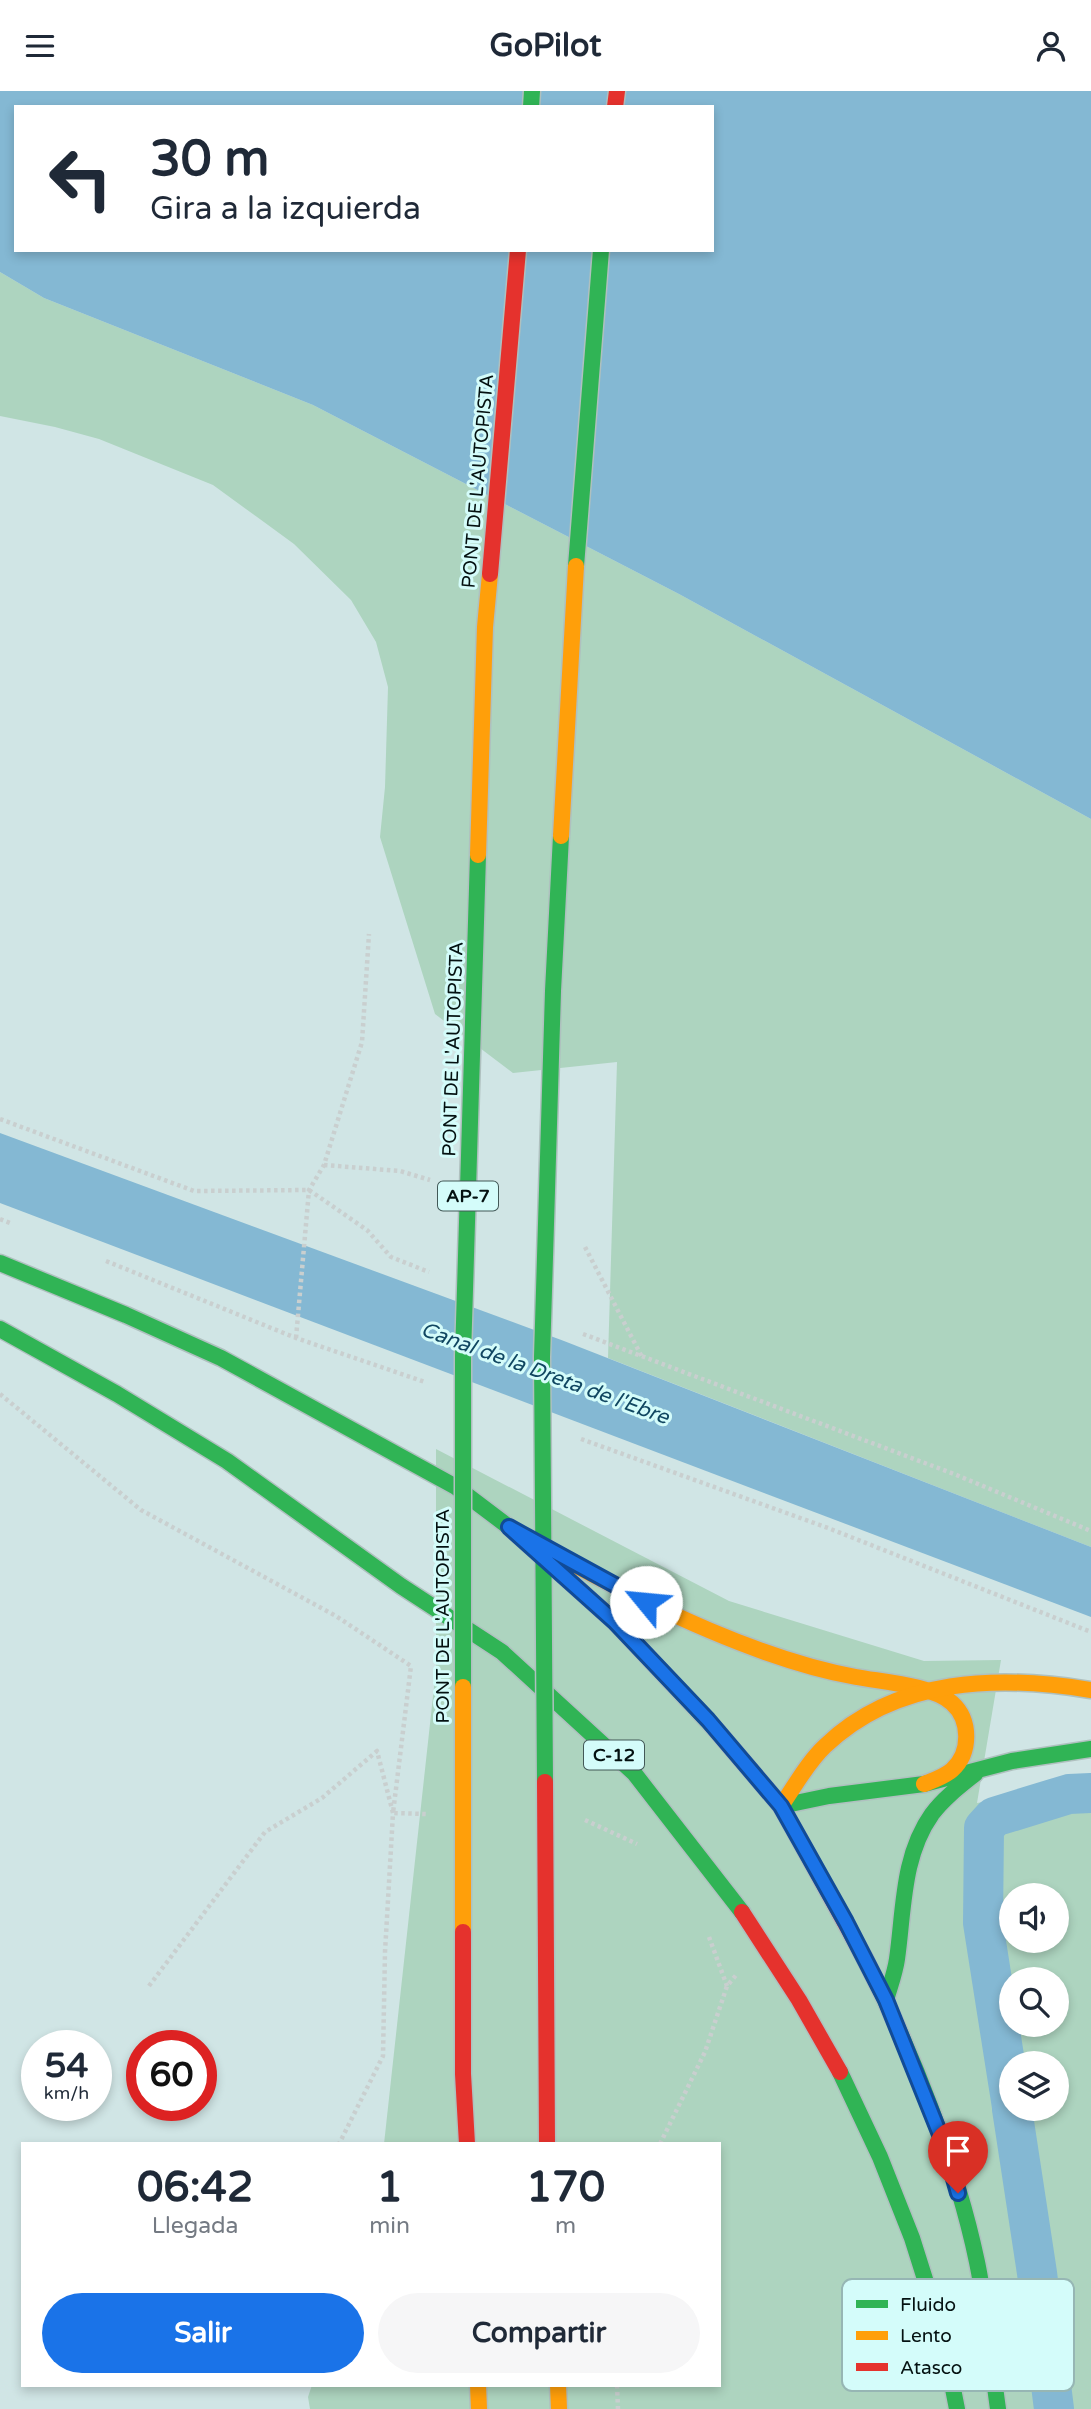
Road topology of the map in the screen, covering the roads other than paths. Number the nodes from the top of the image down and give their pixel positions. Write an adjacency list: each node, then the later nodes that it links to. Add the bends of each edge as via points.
1 (518, 252): 13 (main road, PONT DE L'AUTOPISTA / AP-7, bridge, via 485,627 464,1342 463,2074)
2 (601, 252): 14 (main road, bridge, via 570,647 542,1357)
3 (0, 1263): 5 (main road, via 221,1358 456,1487)
4 (0, 1329): 15 (main road, C-12, via 227,1461 502,1652 634,1773 764,1943 841,2074 880,2157)
5 (509, 1527): 7 (main road, via 646,1602 730,1639 816,1667); 11 (main road, via 615,1622)
6 (1091, 1690): 7 (main road, via 1007,1681 967,1683)
7 (926, 1693): 10 (main road, via 951,1702 963,1723 966,1744 951,1770); 11 (main road, via 889,1703 837,1734)
8 (1091, 1749): 9 (main road)
9 (1012, 1761): 10 (main road); 12 (main road, via 967,1780 928,1818 917,1838)
10 (924, 1784): 11 (main road)
11 (781, 1806): 12 (main road)
12 (886, 2000): 16 (main road, via 945,2147)
13 (467, 2142)
14 (547, 2142)
15 (925, 2279)
16 (979, 2279)
17 (478, 2387): 21 (main road)
18 (558, 2387): 22 (main road)
19 (953, 2391): 23 (main road, C-12)
20 (995, 2391): 24 (main road)
21 (479, 2409)
22 (559, 2409)
23 (957, 2409)
24 (998, 2409)

